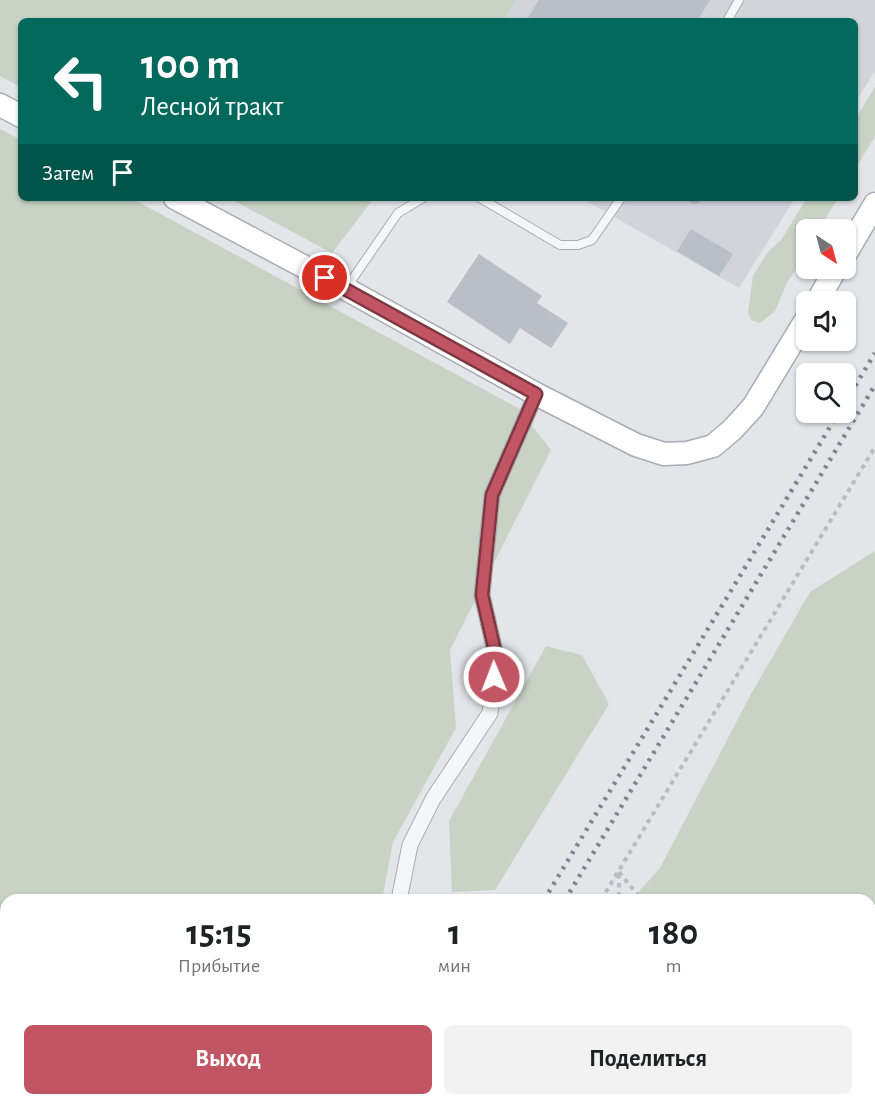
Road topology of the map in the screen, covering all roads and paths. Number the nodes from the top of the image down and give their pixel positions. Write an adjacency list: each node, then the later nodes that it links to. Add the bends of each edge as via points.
1 (739, 0): 2 (lane)
2 (729, 18)
3 (0, 105): 4 (main road)
4 (18, 114)
5 (181, 201): 11 (main road)
6 (418, 201): 11 (lane, via 398,213)
7 (485, 201): 8 (lane, via 560,245 592,240)
8 (619, 201)
9 (875, 204): 10 (main road)
10 (856, 236)
11 (346, 289): 13 (main road)
12 (796, 336): 13 (main road, via 753,407 732,430 713,446 687,453 664,454 636,445)
13 (536, 394): 16 (street, via 492,495 482,595 497,660 490,713 432,799 410,845)
14 (875, 447): 15 (path)
15 (619, 872): 17 (path); 18 (path); 19 (path)
16 (400, 894)
17 (605, 894)
18 (619, 894)
19 (637, 894)

